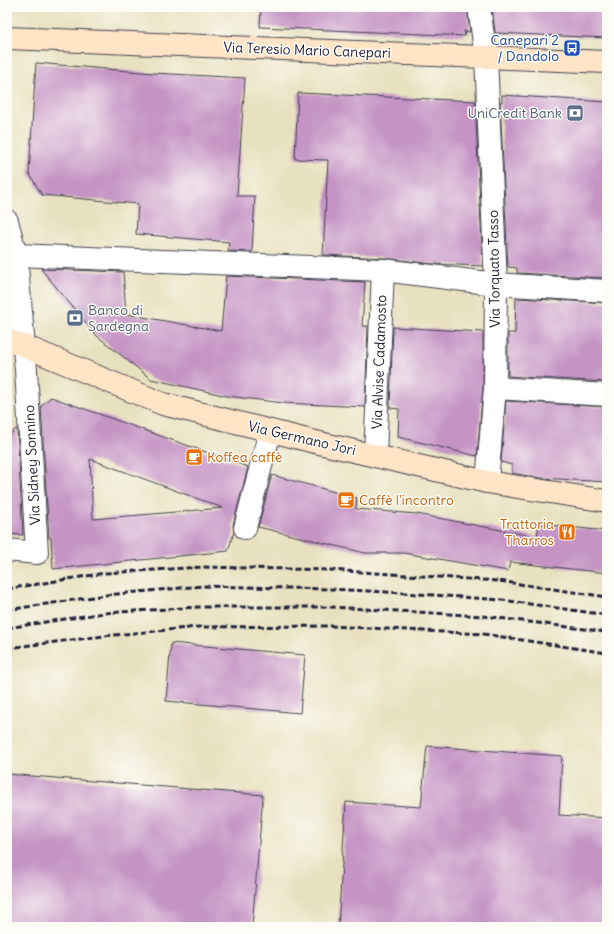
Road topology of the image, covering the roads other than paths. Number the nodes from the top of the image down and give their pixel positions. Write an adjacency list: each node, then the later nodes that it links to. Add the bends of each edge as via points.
1 (479, 7): 3 (street, Via Torquato Tasso)
2 (7, 38): 3 (main road, Via Teresio Mario Canepari)
3 (486, 57): 4 (main road, Via Teresio Mario Canepari); 8 (street, Via Torquato Tasso)
4 (607, 62)
5 (7, 221): 6 (street)
6 (16, 255): 7 (street); 10 (street)
7 (382, 270): 8 (street); 14 (street, Via Alvise Cadamosto)
8 (496, 284): 9 (street); 11 (street, Via Torquato Tasso)
9 (607, 291)
10 (15, 343): 13 (main road, Via Germano Jori, via 163,404); 18 (street, Via Sidney Sonnino, via 37,553)
11 (495, 388): 12 (street); 15 (street, Via Torquato Tasso)
12 (607, 395)
13 (270, 431): 14 (main road, Via Germano Jori); 17 (street)
14 (375, 455): 15 (main road, Via Germano Jori)
15 (488, 482): 16 (main road, Via Germano Jori)
16 (607, 501)
17 (245, 528)
18 (7, 550)

